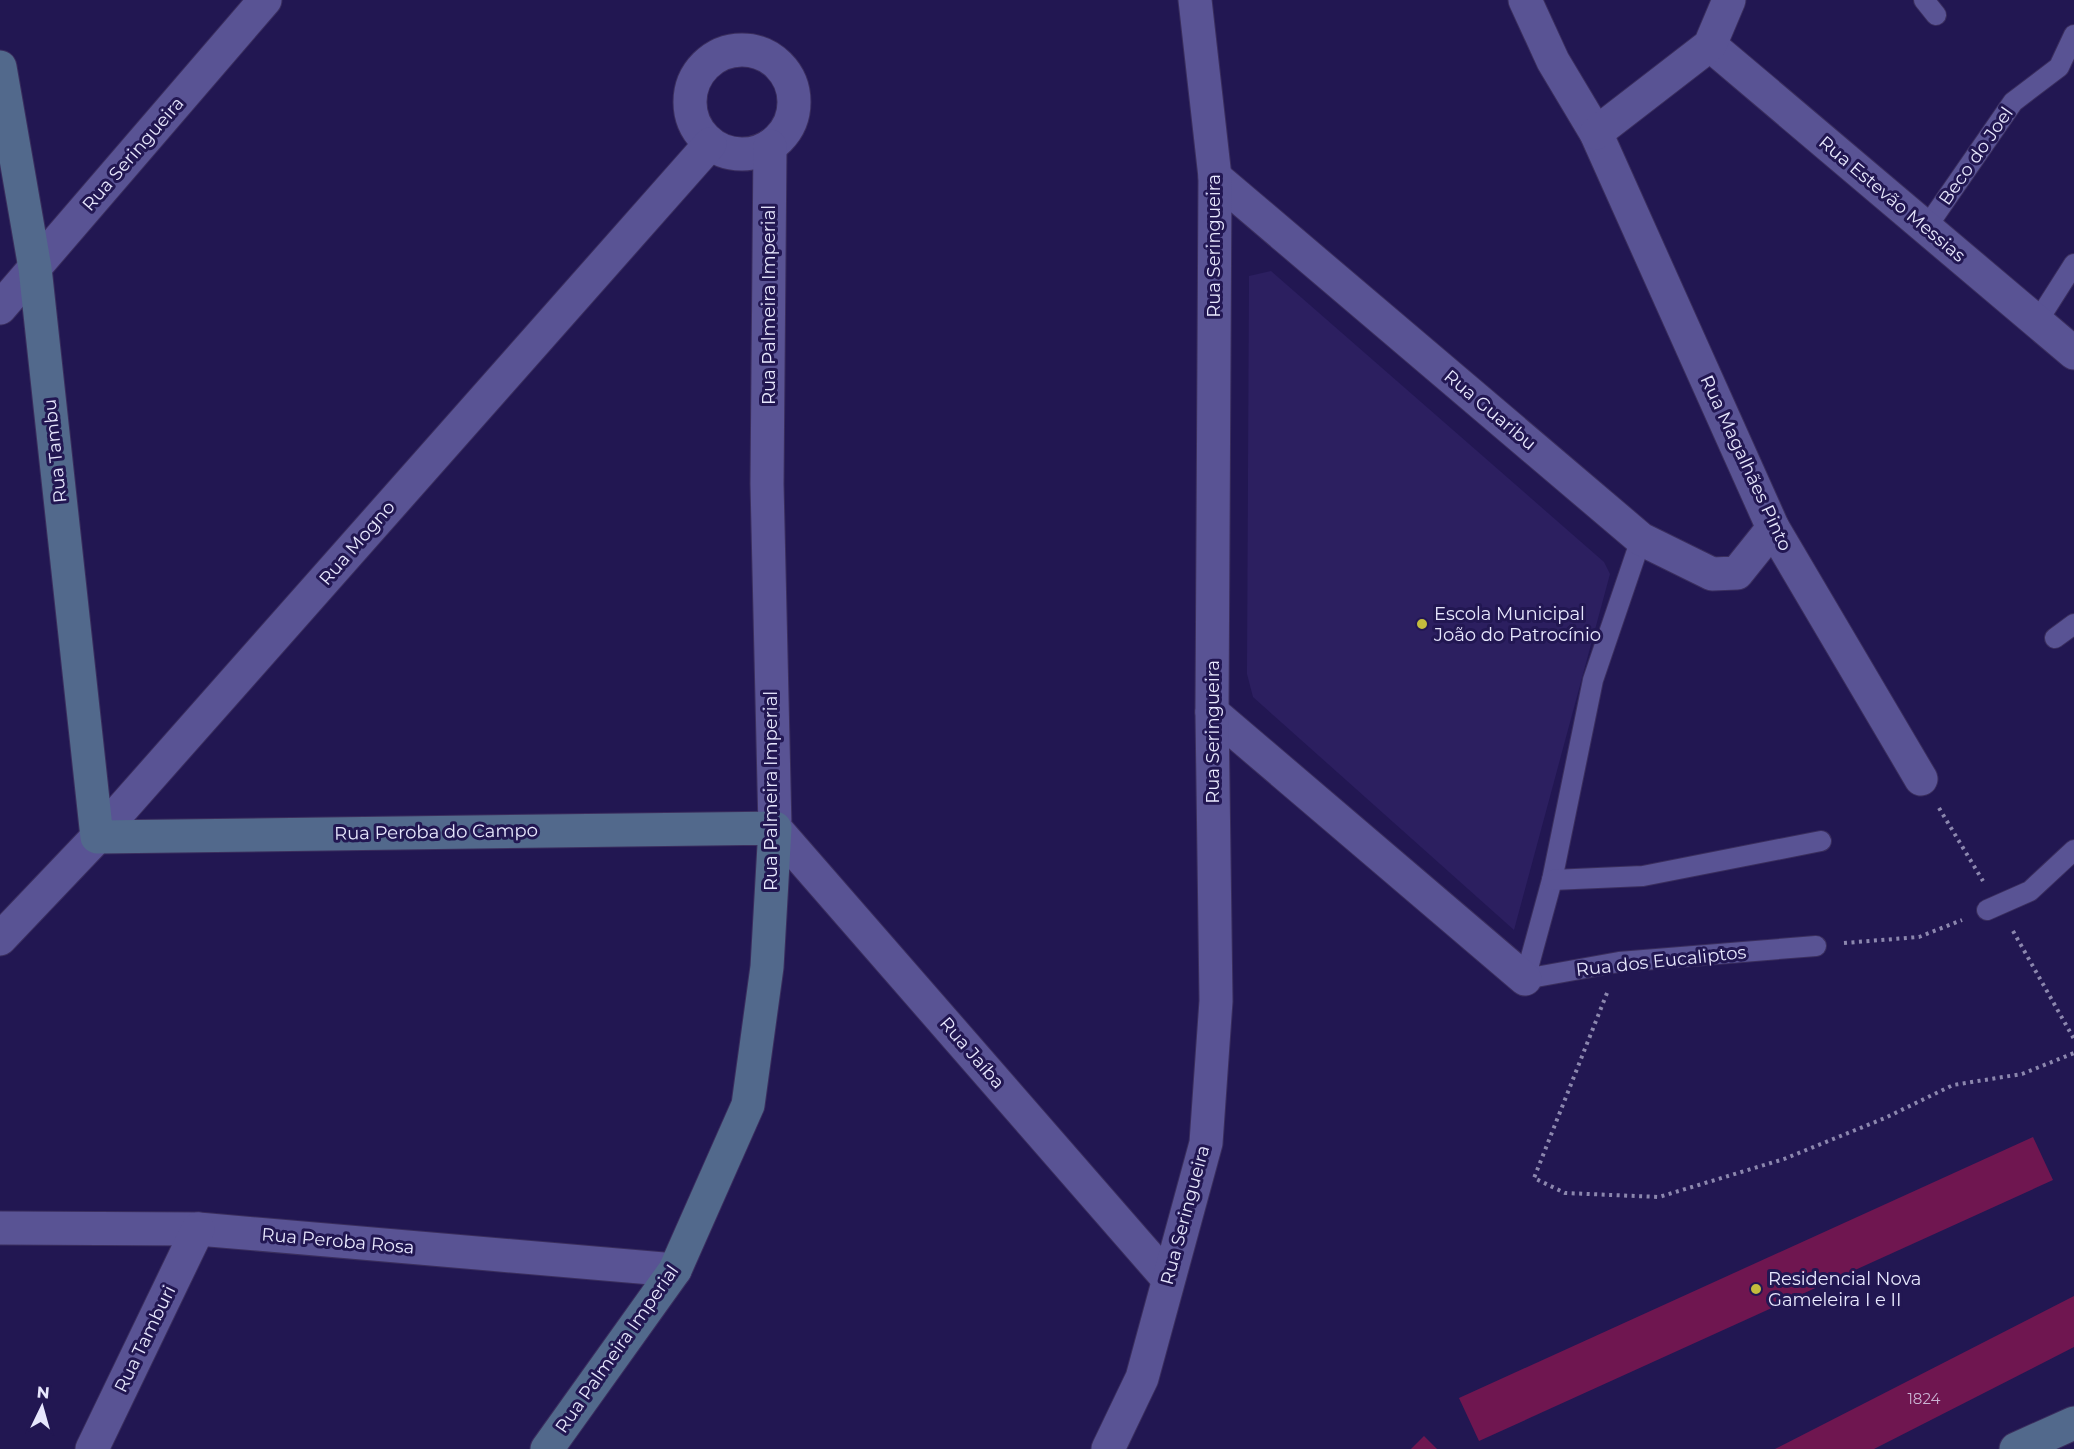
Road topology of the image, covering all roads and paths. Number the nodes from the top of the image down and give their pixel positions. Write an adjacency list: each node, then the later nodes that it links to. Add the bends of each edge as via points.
1 (265, 0): 14 (street, Rua Seringueira)
2 (1195, 0): 11 (street, Rua Seringueira)
3 (1525, 0): 8 (street, Rua Magalhães Pinto, via 1553,61)
4 (1729, 0): 6 (street)
5 (2074, 35): 12 (lane, Beco do Joel, via 2059,67 2013,102)
6 (1710, 45): 8 (street); 12 (street, Rua Estevão Messias)
7 (0, 67): 14 (street, Rua Tambu)
8 (1596, 133): 18 (street, Rua Magalhães Pinto)
9 (710, 144): 10 (street, via 740,154 756,153); 10 (street, via 691,115 694,80 718,55 735,50 769,57 783,69 791,84 795,102 792,119 783,135); 25 (street, Rua Mogno)
10 (770, 146): 24 (street, Rua Palmeira Imperial, via 767,484)
11 (1215, 177): 19 (street, Rua Guaribu); 22 (street, Rua Seringueira)
12 (1926, 228): 16 (street, Rua Estevão Messias)
13 (2074, 264): 16 (lane)
14 (35, 268): 15 (street, Rua Seringueira); 25 (street, Rua Tambu)
15 (0, 308)
16 (2037, 322): 17 (street, Rua Estevão Messias)
17 (2074, 352)
18 (1773, 528): 19 (street, Rua Guaribu, via 1737,573 1712,574); 23 (street, Rua Magalhães Pinto)
19 (1641, 539): 28 (lane, via 1593,680)
20 (2074, 624): 21 (lane)
21 (2055, 638)
22 (1212, 712): 33 (street); 38 (street, Rua Seringueira, via 1216,1001 1206,1143)
23 (1921, 779)
24 (775, 828): 25 (street, Rua Peroba do Campo); 37 (street, Rua Palmeira Imperial, via 767,967 748,1104); 38 (street, Rua Jaíba)
25 (97, 837): 30 (street, Rua Mogno)
26 (1821, 841): 28 (lane, via 1643,876)
27 (2074, 850): 29 (lane, via 2030,891)
28 (1552, 880): 33 (lane)
29 (1987, 909): 31 (path, via 1919,938)
30 (0, 939)
31 (1816, 946): 32 (lane, Rua dos Eucaliptos)
32 (1619, 962): 33 (lane, Rua dos Eucaliptos); 34 (path, via 1534,1178 1565,1193 1659,1197 1784,1159 1953,1085 2022,1074)
33 (1525, 979)
34 (2074, 1053)
35 (0, 1228): 36 (street, Rua Peroba Rosa)
36 (198, 1229): 37 (street, Rua Peroba Rosa); 40 (street, Rua Tamburi)
37 (675, 1270): 41 (street, Rua Palmeira Imperial)
38 (1168, 1279): 42 (street, Rua Seringueira, via 1142,1378)
39 (2074, 1423): 43 (street)
40 (92, 1449)
41 (547, 1449)
42 (1108, 1449)
43 (2016, 1449)

